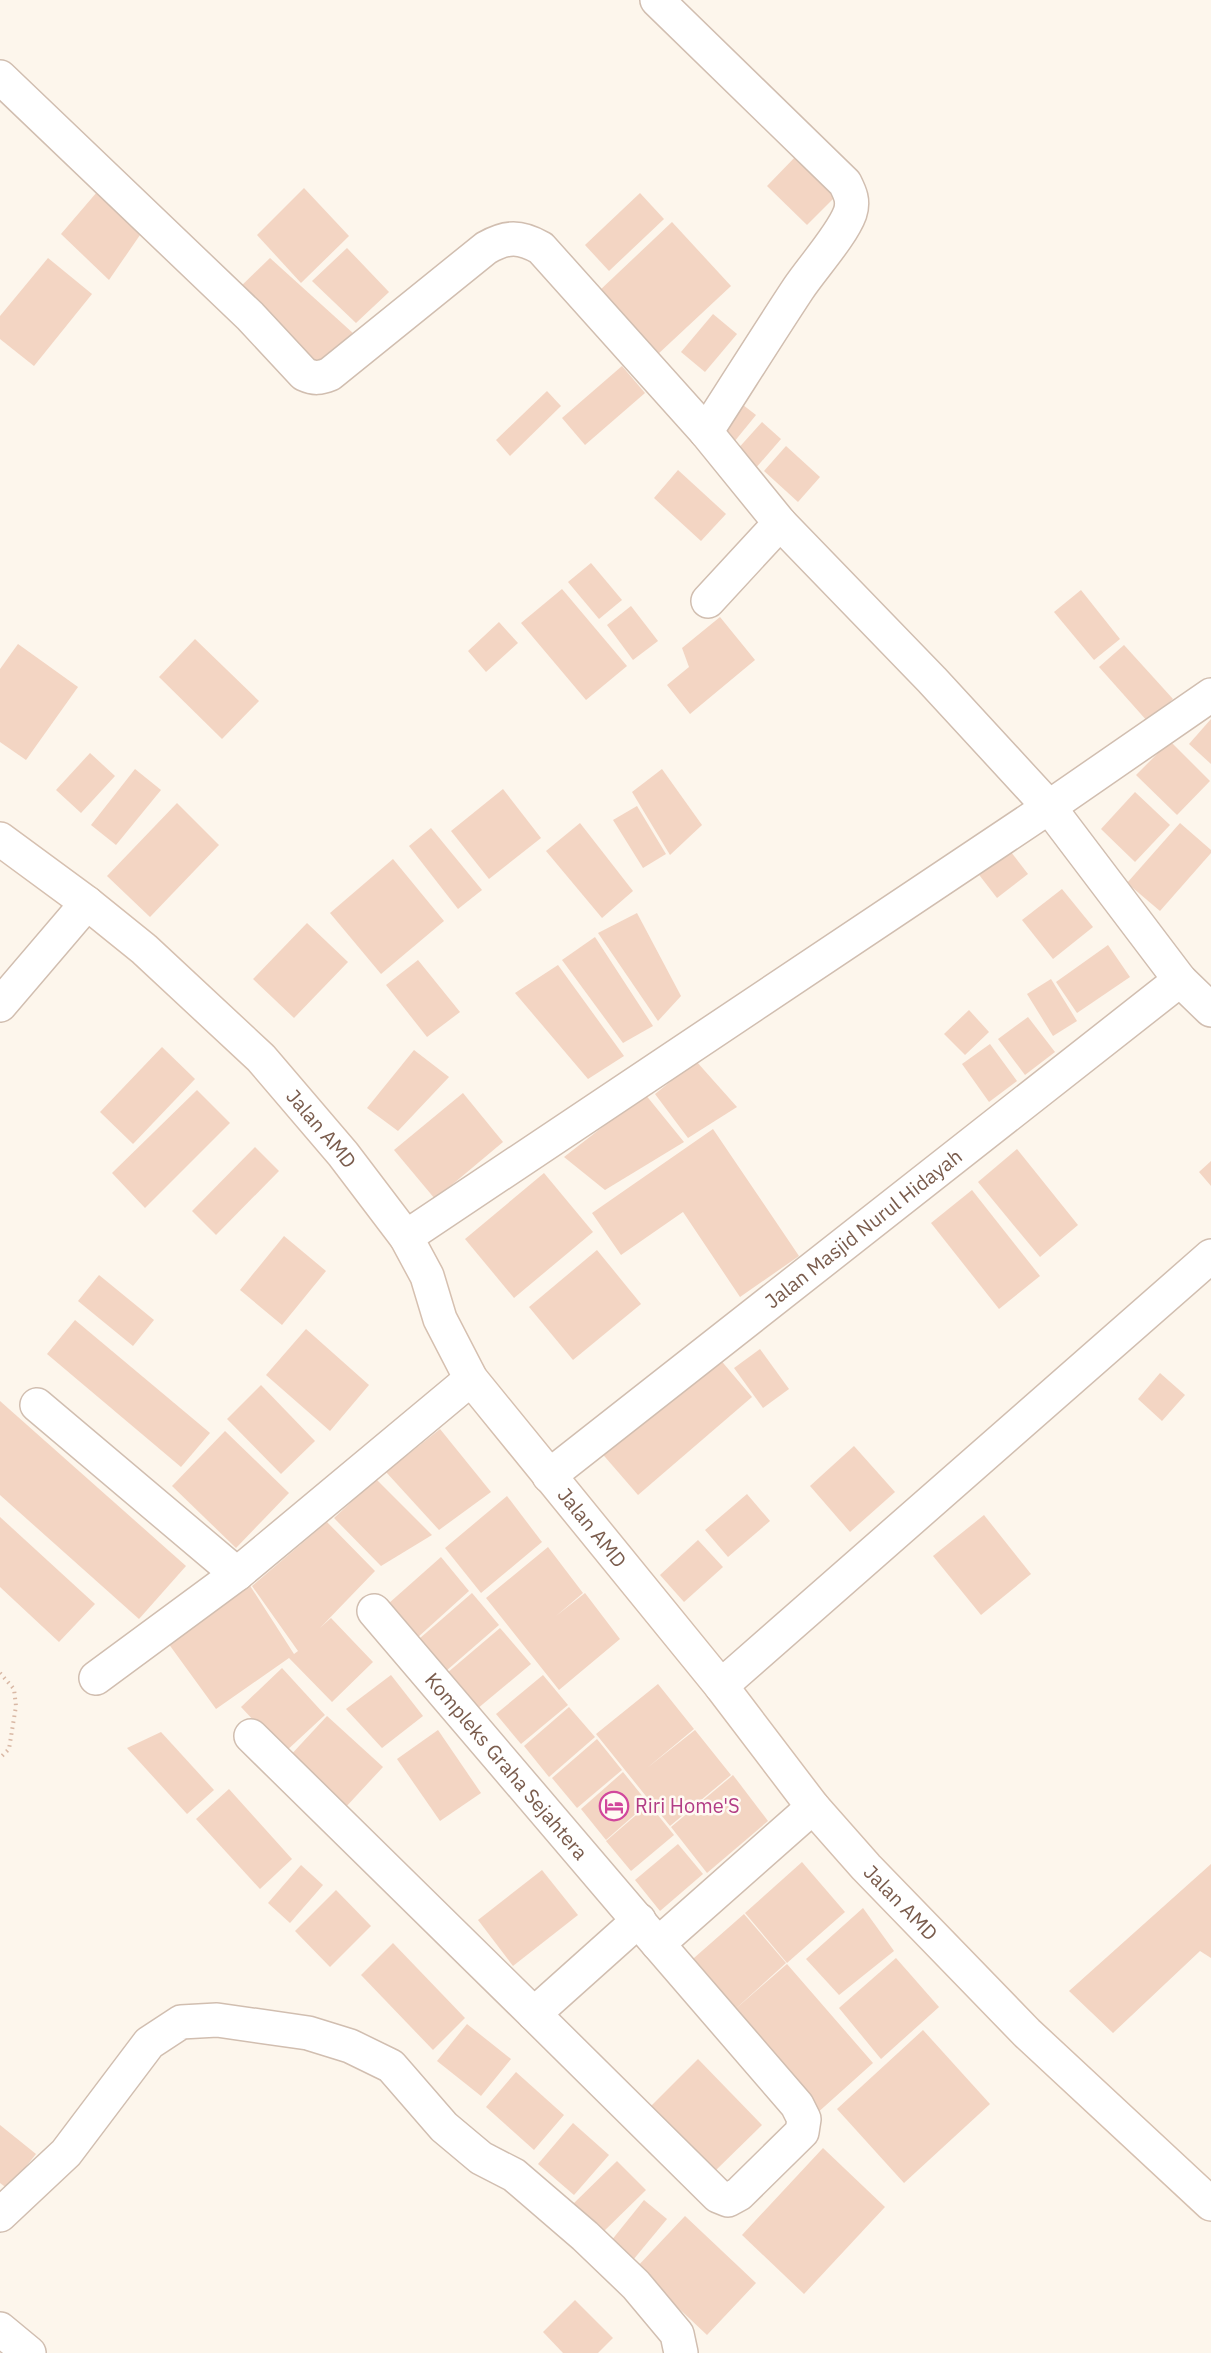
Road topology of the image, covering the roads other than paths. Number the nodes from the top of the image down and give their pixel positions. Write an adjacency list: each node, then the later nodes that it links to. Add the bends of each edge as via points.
1 (657, 0): 3 (street, via 851,194 850,214)
2 (0, 77): 3 (street, via 250,316 304,374 318,379 330,374 486,248 499,241 520,239 542,248)
3 (706, 432): 4 (street)
4 (780, 523): 5 (street); 7 (street)
5 (708, 601)
6 (1211, 695): 7 (street)
7 (1048, 807): 10 (street); 13 (street)
8 (0, 839): 9 (street, Jalan AMD)
9 (87, 903): 11 (street); 13 (street, Jalan AMD, via 261,1058 343,1154)
10 (1180, 981): 12 (street); 17 (street, Jalan Masjid Nurul Hidayah)
11 (0, 1005)
12 (1211, 1010)
13 (406, 1238): 15 (street, Jalan AMD, via 427,1276 440,1319)
14 (1211, 1256): 21 (street)
15 (471, 1379): 17 (street, Jalan AMD); 18 (street)
16 (37, 1405): 18 (street)
17 (549, 1476): 21 (street, Jalan AMD)
18 (237, 1574): 20 (street)
19 (374, 1611): 24 (street, Kompleks Graha Sejahtera)
20 (96, 1677)
21 (721, 1686): 23 (street, Jalan AMD)
22 (251, 1736): 25 (street, Kompleks Graha Sejahtera)
23 (813, 1807): 24 (street); 26 (street, Jalan AMD, via 1027,2033)
24 (648, 1932): 25 (street); 25 (street, Kompleks Graha Sejahtera, via 797,2104 804,2119 802,2132 739,2194 728,2200 718,2196)
25 (534, 2014)
26 (1211, 2204)
27 (0, 2215): 30 (street, via 66,2153 149,2043 181,2022 217,2020 308,2033 350,2046 392,2066 444,2127 481,2157 514,2175 636,2285 677,2334)
28 (0, 2329): 29 (street)
29 (29, 2353)
30 (681, 2353)

